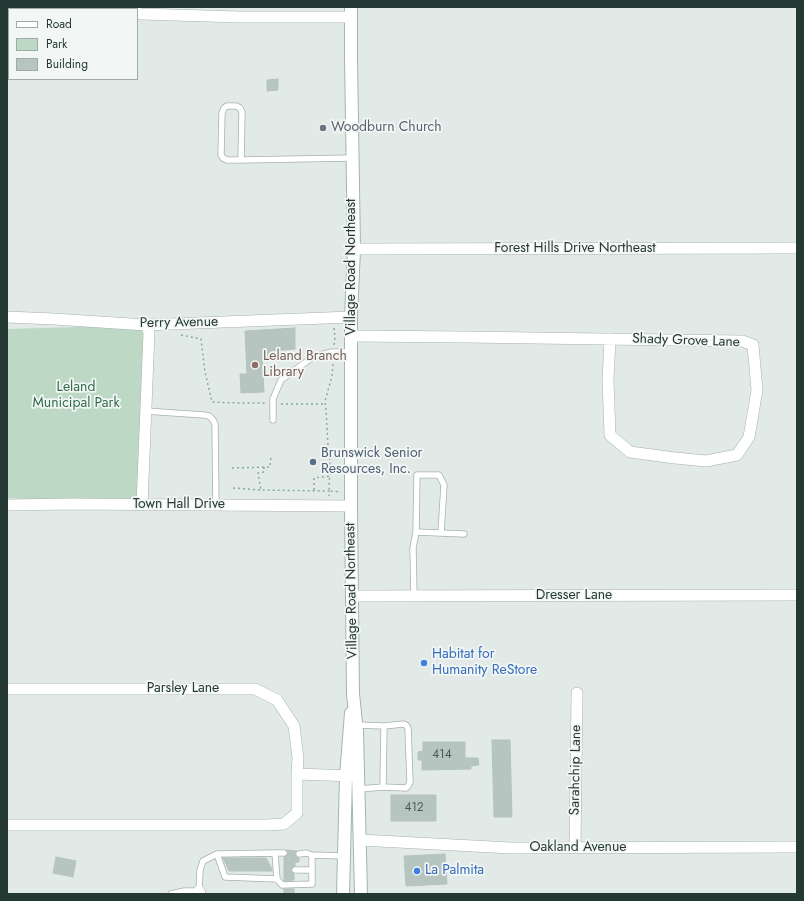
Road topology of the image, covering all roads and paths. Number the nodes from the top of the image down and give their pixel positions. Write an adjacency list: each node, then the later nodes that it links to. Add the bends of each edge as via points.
1 (239, 12): 2 (street); 3 (street)
2 (351, 12): 4 (main road, Village Road Northeast)
3 (138, 14)
4 (352, 158): 5 (lane); 7 (main road, Village Road Northeast)
5 (241, 160): 5 (lane, via 227,160 221,155 222,113 228,106 236,106 242,112)
6 (797, 248): 7 (street, Forest Hills Drive Northeast)
7 (354, 249): 9 (main road, Village Road Northeast)
8 (7, 317): 11 (street, Perry Avenue)
9 (351, 317): 10 (street, Perry Avenue); 13 (main road, Village Road Northeast)
10 (333, 318): 11 (street, Perry Avenue); 15 (path)
11 (146, 325): 21 (street, via 149,332)
12 (180, 334): 18 (path, via 201,339 212,402)
13 (352, 336): 14 (street, Shady Grove Lane); 16 (main road, Village Road Northeast)
14 (610, 339): 14 (street, Shady Grove Lane, via 742,342 753,345 757,390 749,437 737,455 706,461 630,452 610,435)
15 (334, 348)
16 (352, 352): 22 (lane, via 332,352 313,357 281,380 273,398); 31 (main road, Village Road Northeast)
17 (333, 364): 20 (path)
18 (266, 403)
19 (281, 404): 20 (path)
20 (326, 404): 26 (path)
21 (145, 411): 33 (street); 34 (lane, via 204,415 213,420)
22 (273, 420)
23 (271, 456): 24 (path, via 270,467)
24 (264, 467): 25 (path); 28 (path, via 264,472 258,473)
25 (232, 468)
26 (330, 476): 29 (path, via 314,478); 30 (path)
27 (233, 488): 28 (path)
28 (261, 490): 29 (path)
29 (314, 491): 30 (path)
30 (330, 491): 31 (path)
31 (351, 492): 35 (main road, Village Road Northeast)
32 (7, 505): 33 (street, Town Hall Drive)
33 (142, 505): 34 (street, Town Hall Drive)
34 (216, 505): 35 (street, Town Hall Drive)
35 (351, 506): 40 (main road, Village Road Northeast)
36 (416, 532): 37 (lane); 37 (lane, via 418,475 439,475 444,485); 41 (lane, via 413,548)
37 (441, 533): 38 (lane)
38 (464, 534)
39 (797, 595): 41 (street, Dresser Lane)
40 (352, 596): 41 (street, Dresser Lane); 44 (main road, Village Road Northeast)
41 (414, 597)
42 (7, 689): 47 (street, Parsley Lane, via 255,689 277,700 294,726)
43 (577, 693): 55 (street, Sarahchip Lane)
44 (353, 694): 45 (main road, Village Road Northeast); 48 (main road, Village Road Northeast)
45 (356, 725): 46 (lane); 49 (main road, Village Road Northeast)
46 (384, 726): 50 (lane); 50 (lane, via 403,724 408,728 410,782 406,788)
47 (297, 774): 48 (street); 52 (street, Parsley Lane, via 297,813 284,824)
48 (346, 776): 49 (street); 61 (main road, Village Road Northeast)
49 (359, 776): 51 (main road, Village Road Northeast)
50 (383, 788): 51 (lane)
51 (359, 789): 53 (main road, Village Road Northeast)
52 (7, 825)
53 (360, 840): 55 (street, Oakland Avenue, via 511,848); 74 (main road, Village Road Northeast)
54 (797, 847): 55 (street, Oakland Avenue)
55 (575, 848)
56 (275, 853): 57 (lane); 58 (lane, via 250,856); 62 (lane)
57 (284, 853)
58 (217, 854): 68 (lane, via 225,877); 71 (lane, via 203,861 200,870)
59 (299, 854): 60 (lane)
60 (312, 855): 61 (lane); 65 (lane)
61 (343, 856): 73 (main road, Village Road Northeast)
62 (276, 870): 63 (lane); 70 (lane)
63 (284, 870)
64 (294, 870): 65 (lane)
65 (312, 870): 70 (lane, via 312,884 282,885)
66 (238, 871): 68 (lane)
67 (256, 871): 69 (lane)
68 (240, 878): 69 (lane)
69 (259, 878): 70 (lane)
70 (277, 879)
71 (200, 892): 72 (lane, via 184,891)
72 (171, 894)
73 (343, 894)
74 (361, 894)

